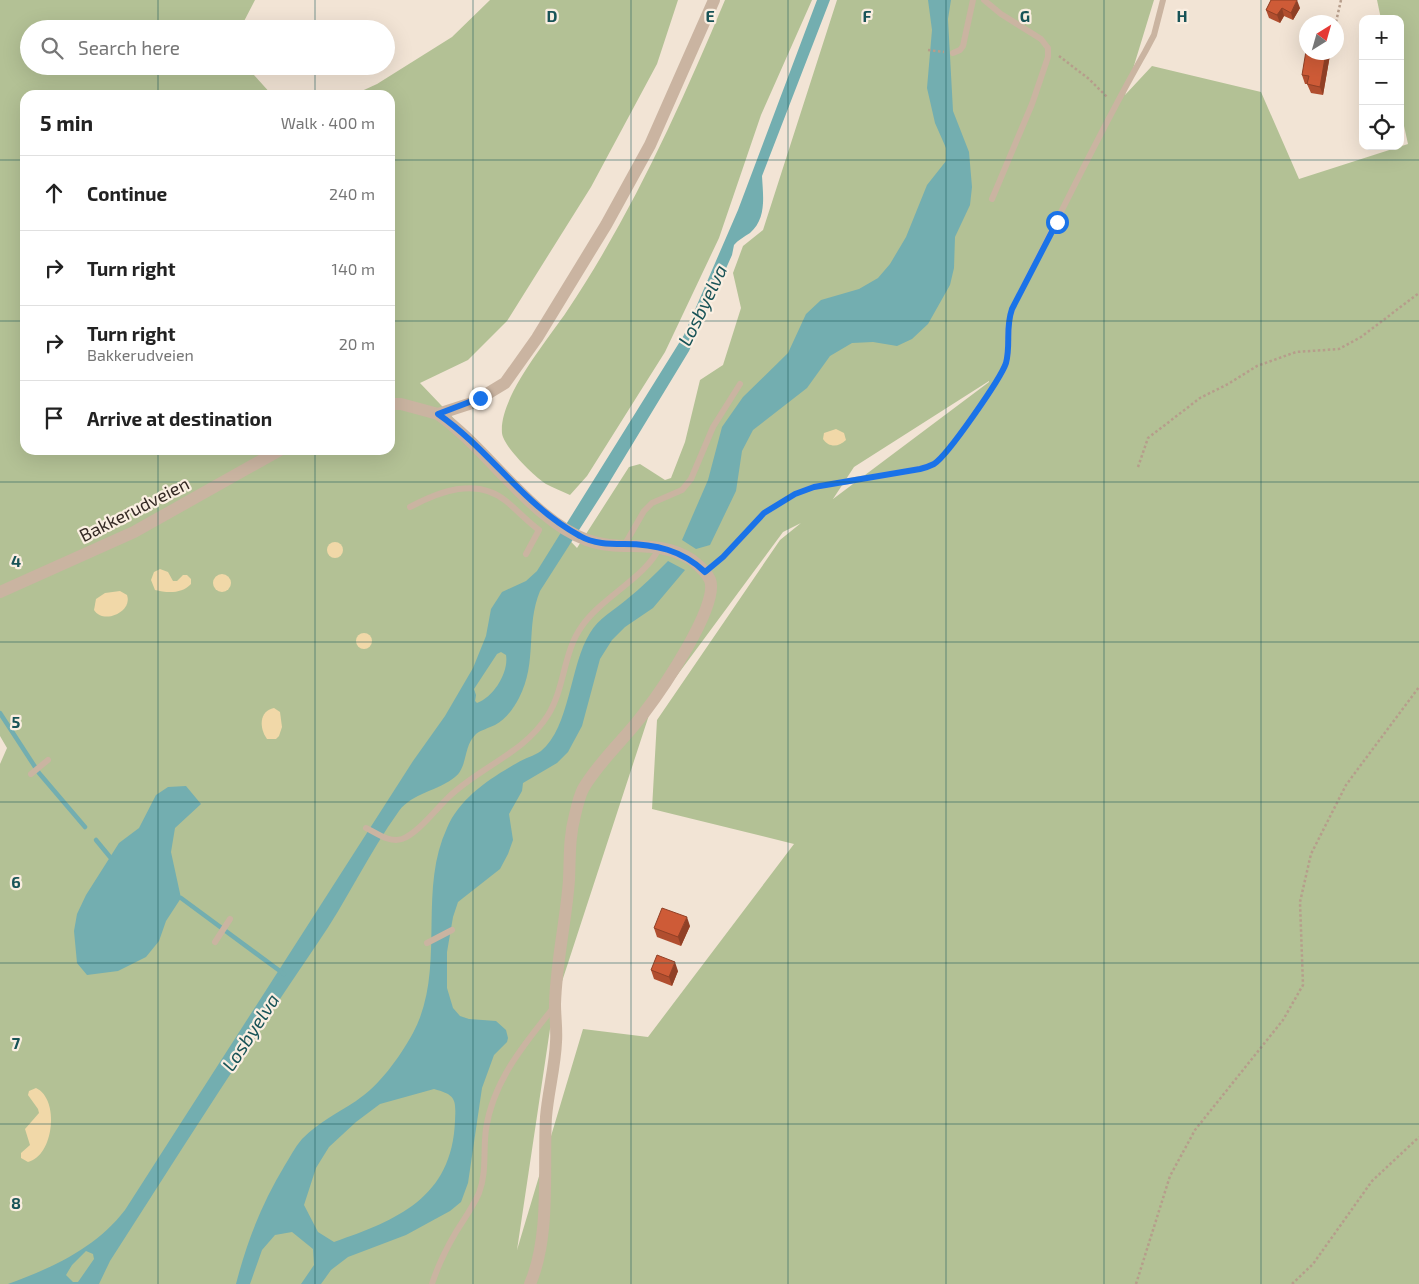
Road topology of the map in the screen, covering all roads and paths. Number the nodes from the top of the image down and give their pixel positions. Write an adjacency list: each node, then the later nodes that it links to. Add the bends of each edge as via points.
1 (714, 0): 15 (street, via 650,145 537,338 505,382 472,403)
2 (973, 0): 9 (lane, via 963,46)
3 (984, 0): 7 (lane, via 1041,39)
4 (1162, 0): 10 (lane, via 1154,35)
5 (1341, 0): 6 (path)
6 (1338, 15)
7 (1048, 48): 10 (path, via 1089,79); 11 (lane, via 1032,104)
8 (928, 50): 9 (path)
9 (953, 53)
10 (1115, 106): 24 (lane, via 1012,309 1007,325 1009,342 1005,364 976,412 943,455 934,464 920,469 814,487 795,494 764,513)
11 (992, 199)
12 (1419, 294): 17 (path, via 1361,337 1339,349 1296,352 1258,366 1200,398 1148,438)
13 (740, 384): 21 (lane, via 714,427 692,479 682,490 652,503)
14 (395, 404): 15 (street)
15 (438, 414): 19 (street, via 466,436)
16 (271, 455): 25 (street, Bakkerudveien, via 134,532)
17 (1138, 467)
18 (410, 506): 20 (lane, via 435,494 477,488 505,500)
19 (545, 512): 20 (lane); 21 (street, via 578,535 603,544)
20 (538, 530): 23 (lane)
21 (626, 544): 22 (street)
22 (660, 547): 24 (street, via 684,555); 29 (lane, via 650,562 601,604 582,626 569,652 550,712 536,733 464,783 406,837 388,839)
23 (526, 554)
24 (705, 572): 34 (street, via 712,585 710,603 691,640 644,714 582,790 570,843)
25 (0, 592)
26 (1419, 687): 38 (path, via 1346,784 1311,854 1300,902 1303,985 1283,1020 1195,1130 1170,1176)
27 (48, 760): 28 (lane)
28 (31, 774)
29 (366, 828)
30 (230, 919): 32 (lane)
31 (452, 930): 33 (lane)
32 (214, 942)
33 (427, 943)
34 (555, 1006): 36 (lane, via 513,1061 493,1101 486,1128 484,1172 479,1192 441,1259); 37 (street, via 556,1046 546,1114 542,1238)
35 (1419, 1137): 39 (path, via 1372,1181 1313,1264)
36 (432, 1284)
37 (530, 1284)
38 (1136, 1284)
39 (1292, 1284)

